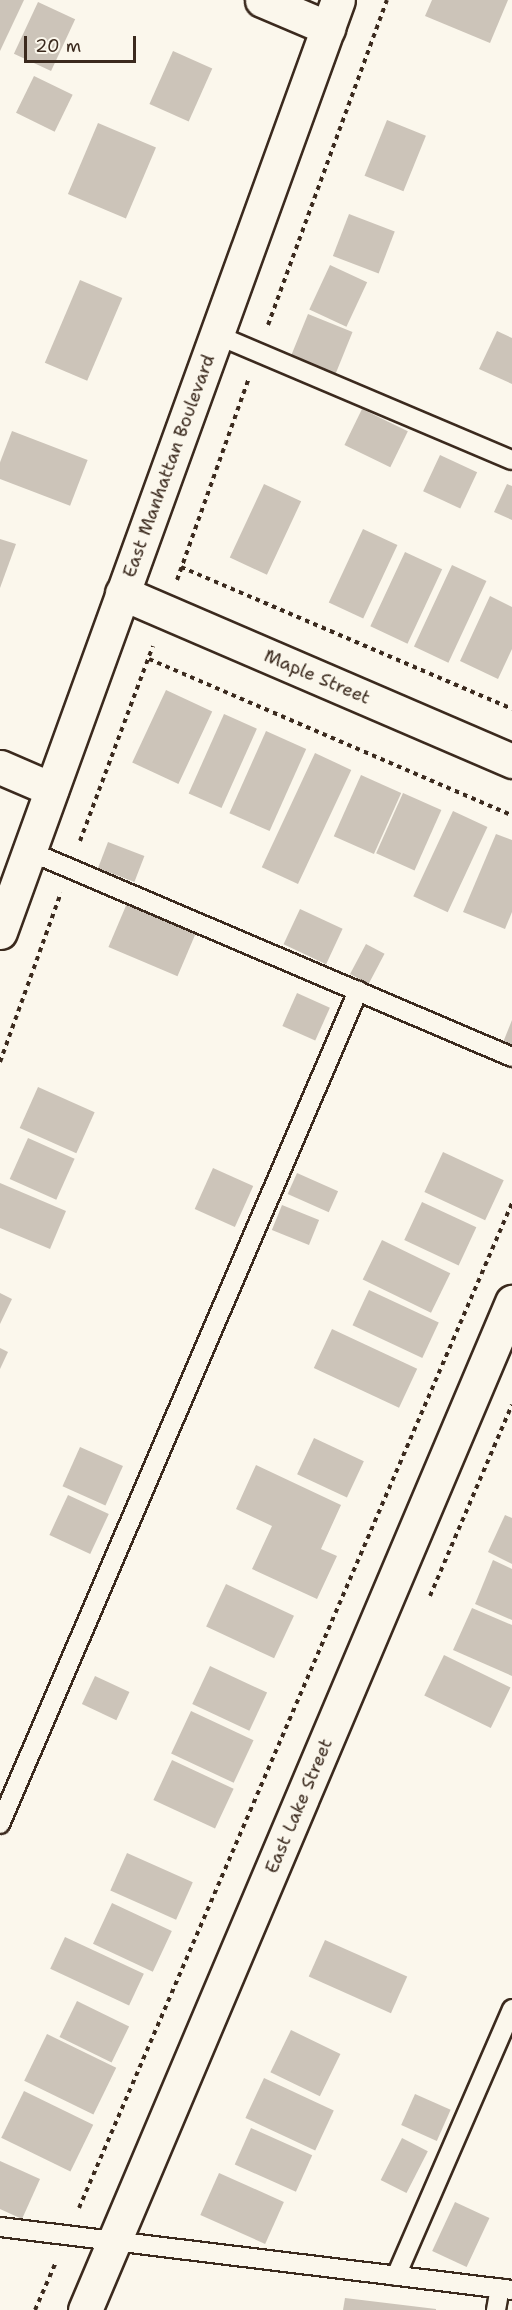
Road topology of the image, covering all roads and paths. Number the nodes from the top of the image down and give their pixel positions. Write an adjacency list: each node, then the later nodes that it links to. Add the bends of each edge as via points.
1 (262, 0): 3 (street)
2 (387, 0): 5 (path)
3 (333, 14): 4 (street, East Manhattan Boulevard)
4 (217, 335): 5 (lane); 8 (street, East Manhattan Boulevard)
5 (258, 352): 6 (lane); 7 (path)
6 (512, 460)
7 (181, 567): 9 (path); 11 (path)
8 (122, 593): 9 (street, Maple Street); 14 (street, East Manhattan Boulevard)
9 (165, 612): 10 (path); 12 (street, Maple Street)
10 (148, 659): 15 (path); 17 (path)
11 (512, 710)
12 (512, 761)
13 (0, 767): 14 (street)
14 (51, 789): 16 (street, East Manhattan Boulevard)
15 (512, 815)
16 (30, 851): 17 (lane); 18 (street, East Manhattan Boulevard)
17 (70, 868): 19 (lane); 21 (path)
18 (0, 932)
19 (358, 992): 20 (lane); 24 (lane)
20 (512, 1057)
21 (0, 1062)
22 (512, 1203): 27 (path)
23 (512, 1302): 28 (street, East Lake Street)
24 (0, 1824)
25 (512, 2009): 29 (lane)
26 (0, 2227): 27 (lane)
27 (68, 2235): 28 (lane); 31 (path)
28 (114, 2241): 29 (lane); 32 (street, East Lake Street)
29 (396, 2276): 30 (lane)
30 (506, 2289): 33 (lane)
31 (35, 2310)
32 (85, 2310)
33 (496, 2310)

